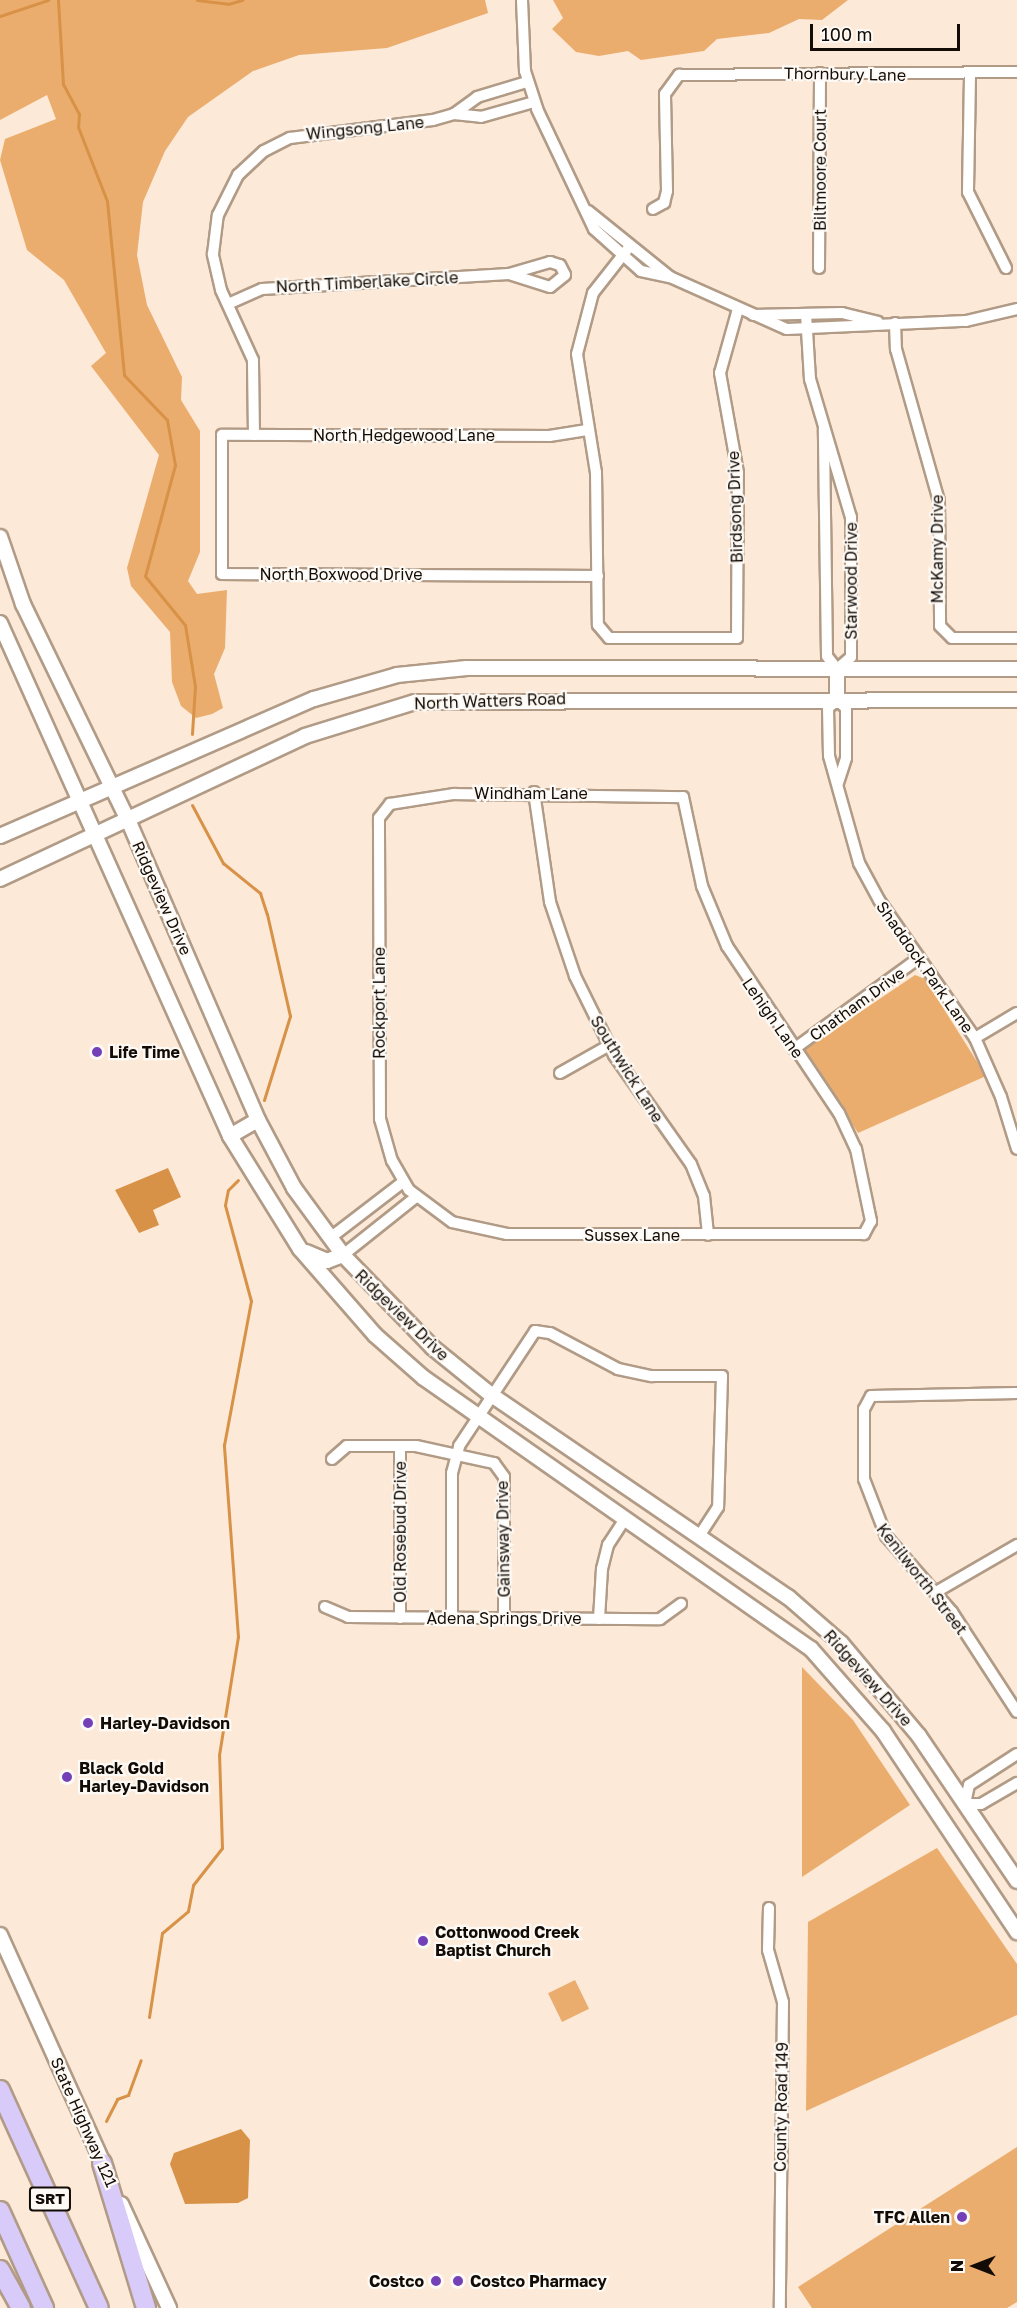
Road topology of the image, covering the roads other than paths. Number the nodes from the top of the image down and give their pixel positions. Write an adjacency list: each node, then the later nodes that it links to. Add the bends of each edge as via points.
1 (522, 0): 5 (street)
2 (1017, 72): 4 (street, Thornbury Lane)
3 (820, 73): 4 (street, Thornbury Lane); 8 (street, Thornbury Lane, via 673,78 665,94 667,191 664,203); 12 (street, Biltmoore Court)
4 (970, 76): 13 (street, via 968,192)
5 (527, 82): 6 (street); 7 (street, Wingsong Lane, via 477,97)
6 (534, 102): 7 (street, Wingsong Lane, via 481,117); 9 (street)
7 (454, 114): 16 (street, Wingsong Lane, via 304,134 255,158 231,185 214,234 215,270)
8 (653, 209)
9 (588, 211): 10 (street); 11 (street, via 594,229)
10 (630, 246): 11 (street); 15 (street)
11 (621, 257): 15 (street, via 650,275); 25 (street, via 593,293 579,332 578,375)
12 (819, 268)
13 (1006, 268)
14 (509, 274): 16 (street, North Timberlake Circle, via 276,287)
15 (670, 277): 17 (street)
16 (228, 304): 27 (street, Wingsong Lane, via 253,360)
17 (738, 309): 20 (street); 29 (street, Birdsong Drive, via 720,373 738,473 737,638 609,638 598,625)
18 (1017, 309): 22 (street, via 966,321)
19 (806, 314): 20 (street); 21 (street, via 842,313); 23 (street, Starwood Drive)
20 (753, 315): 23 (street, via 774,327)
21 (882, 322): 22 (street); 23 (street)
22 (895, 323): 31 (street, McKamy Drive, via 896,349 939,501 940,626 952,638)
23 (807, 328): 24 (street, Starwood Drive, via 810,379)
24 (824, 429): 32 (street, Starwood Drive, via 827,656); 32 (street, Starwood Drive, via 841,468 851,517 851,657)
25 (586, 430): 27 (street, North Hedgewood Lane, via 549,436); 29 (street, via 596,472)
26 (222, 435): 27 (street, North Hedgewood Lane); 29 (street, North Boxwood Drive, via 222,574)
27 (254, 435)
28 (0, 537): 37 (main road, Ridgeview Drive, via 23,604)
29 (598, 576)
30 (0, 622): 40 (main road, Ridgeview Drive)
31 (1017, 638)
32 (837, 669): 33 (main road, North Watters Road); 34 (main road); 37 (main road, North Watters Road, via 467,668 397,675 314,699)
33 (1017, 669)
34 (837, 700): 35 (main road, North Watters Road); 36 (street, via 846,708 846,758); 36 (street, Shaddock Park Lane, via 828,708 828,720 829,756); 42 (main road, North Watters Road, via 415,702 305,736)
35 (1017, 700)
36 (838, 783): 46 (street, Shaddock Park Lane, via 860,863)
37 (110, 787): 40 (main road, North Watters Road); 42 (main road, Ridgeview Drive)
38 (534, 792): 39 (street, Windham Lane); 41 (street, Windham Lane, via 436,796 390,804); 49 (street, Southwick Lane, via 553,912 575,976)
39 (682, 796): 50 (street, Lehigh Lane, via 713,916 737,965)
40 (78, 800): 43 (main road, North Watters Road); 44 (main road, Ridgeview Drive)
41 (382, 811): 55 (street, Rockport Lane, via 380,1119)
42 (129, 822): 44 (main road, North Watters Road); 52 (main road, Ridgeview Drive)
43 (0, 836)
44 (97, 837): 45 (main road, North Watters Road); 53 (main road, Ridgeview Drive)
45 (0, 879)
46 (919, 958): 48 (street, Shaddock Park Lane); 50 (street, Chatham Drive)
47 (1017, 1013): 48 (street)
48 (975, 1038): 54 (street, Shaddock Park Lane)
49 (609, 1046): 51 (street); 57 (street, Southwick Lane, via 691,1164 704,1197)
50 (794, 1049): 56 (street, Lehigh Lane, via 839,1113 856,1149 872,1221)
51 (560, 1072)
52 (258, 1120): 53 (main road); 58 (main road, Ridgeview Drive, via 294,1188)
53 (231, 1136): 59 (main road, Ridgeview Drive)
54 (1017, 1149)
55 (409, 1190): 57 (street, Sussex Lane, via 452,1222 489,1233); 58 (street); 60 (street)
56 (867, 1232): 57 (street, Sussex Lane, via 854,1237)
57 (708, 1235)
58 (330, 1238): 60 (main road, Ridgeview Drive)
59 (300, 1249): 60 (main road, via 327,1261); 63 (main road, Ridgeview Drive, via 375,1335)
60 (343, 1255): 62 (main road, Ridgeview Drive, via 432,1347)
61 (1017, 1393): 70 (street, Kenilworth Street, via 881,1392 869,1398 864,1409 864,1479 870,1506 891,1544)
62 (490, 1394): 63 (street); 68 (main road, Ridgeview Drive); 68 (street, via 535,1331 550,1333 618,1369 652,1376 722,1376 718,1507)
63 (474, 1416): 65 (street); 67 (main road, Ridgeview Drive)
64 (400, 1446): 65 (street); 66 (street, via 346,1446); 73 (street, Old Rosebud Drive)
65 (457, 1453): 74 (street, via 452,1473); 75 (street, Gainsway Drive, via 494,1463 504,1477)
66 (332, 1459)
67 (623, 1522): 76 (street, via 608,1545 602,1569); 81 (main road, Ridgeview Drive, via 811,1650 883,1731)
68 (699, 1536): 80 (main road, Ridgeview Drive, via 788,1597 841,1643 890,1697)
69 (1017, 1545): 70 (street)
70 (936, 1592): 77 (street, Kenilworth Street)
71 (681, 1604): 76 (street, Adena Springs Drive, via 660,1619)
72 (325, 1607): 73 (street, Adena Springs Drive, via 348,1617)
73 (400, 1618): 74 (street, Adena Springs Drive)
74 (452, 1618): 75 (street, Adena Springs Drive)
75 (504, 1618): 76 (street, Adena Springs Drive)
76 (599, 1618)
77 (1017, 1712)
78 (1017, 1754): 80 (street, via 969,1785)
79 (1017, 1783): 80 (street, via 981,1803)
80 (965, 1804): 81 (main road); 82 (main road, Ridgeview Drive)
81 (943, 1818): 84 (main road, Ridgeview Drive)
82 (1017, 1881)
83 (769, 1908): 95 (street, County Road 149, via 768,1950 783,2002)
84 (1017, 1932)
85 (0, 1935): 87 (main road, State Highway 121)
86 (0, 2090): 92 (highway, SRT)
87 (102, 2163): 93 (highway); 94 (main road, State Highway 121)
88 (0, 2211): 91 (highway)
89 (0, 2270): 90 (highway)
90 (21, 2308)
91 (44, 2308)
92 (99, 2308)
93 (146, 2308)
94 (170, 2308)
95 (780, 2308)

